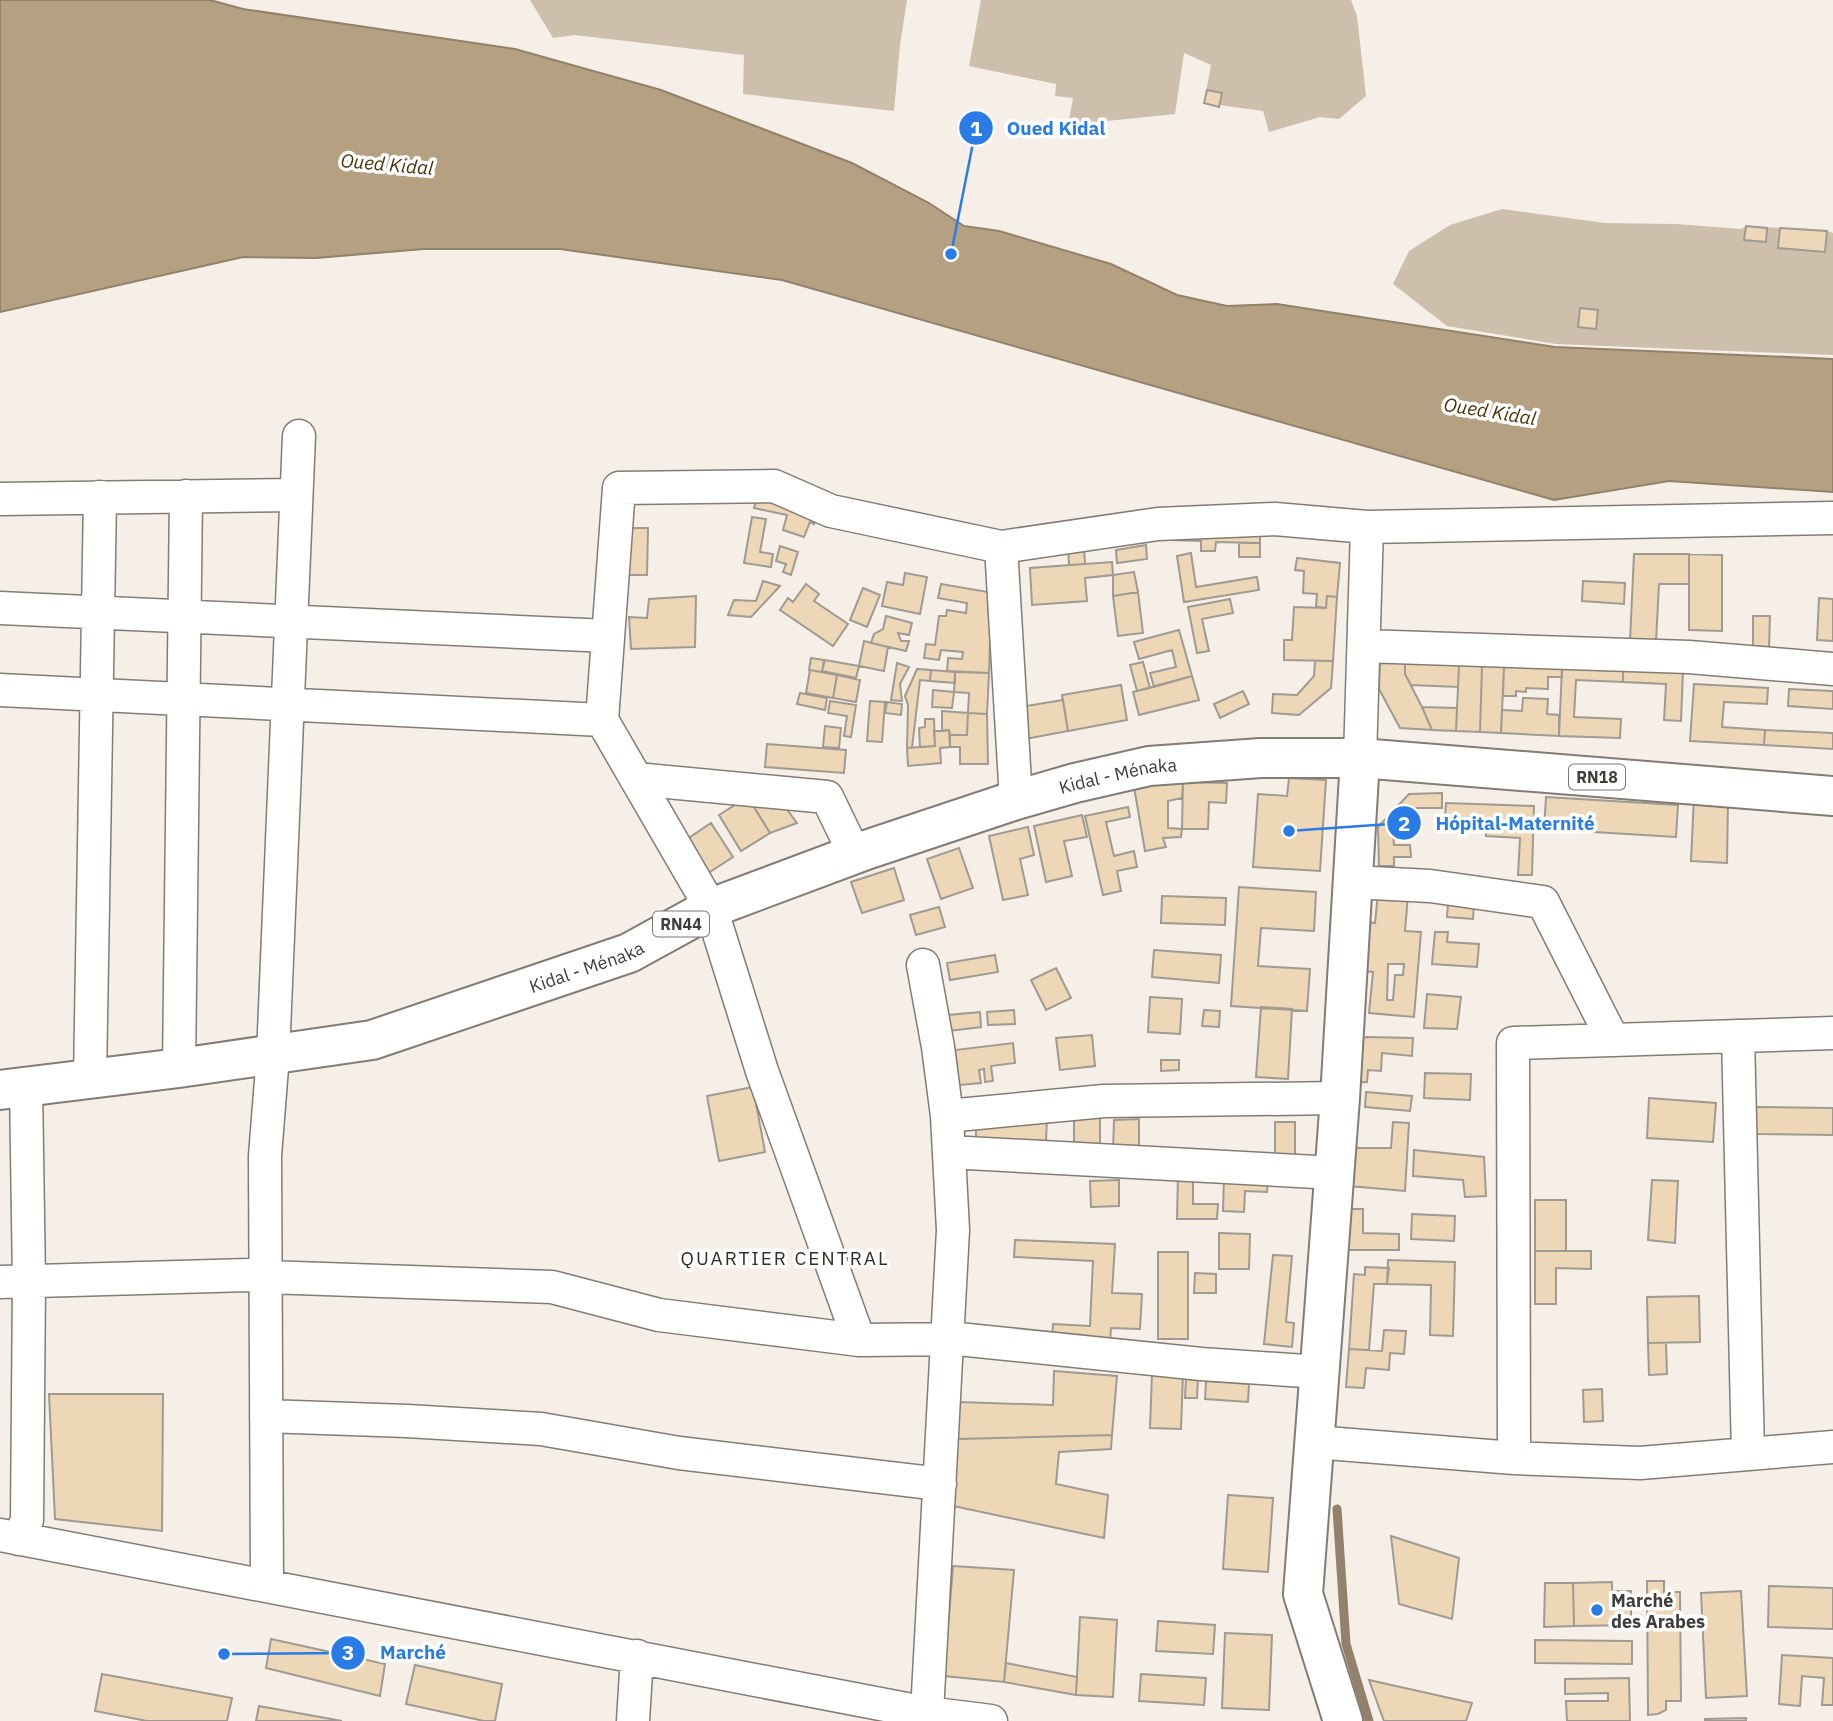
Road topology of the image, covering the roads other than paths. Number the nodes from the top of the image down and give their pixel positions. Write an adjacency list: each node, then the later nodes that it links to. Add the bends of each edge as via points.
1 (299, 436): 2 (street)
2 (296, 495): 3 (street); 12 (street)
3 (186, 496): 4 (street); 11 (street)
4 (100, 497): 5 (street); 10 (street)
5 (0, 499)
6 (1833, 519): 7 (street)
7 (1367, 527): 8 (street, via 1275,519 1158,524); 14 (street)
8 (1001, 547): 13 (street, via 831,511 774,486 619,488); 24 (street)
9 (0, 608): 10 (street)
10 (98, 612): 11 (street); 17 (street)
11 (185, 616): 12 (street); 18 (street)
12 (291, 621): 13 (street); 19 (street)
13 (608, 636): 20 (street)
14 (1364, 646): 15 (street, via 1689,657); 21 (street)
15 (1833, 670)
16 (0, 690): 17 (street)
17 (96, 695): 18 (street); 34 (street)
18 (183, 699): 19 (street); 33 (street)
19 (288, 705): 20 (street); 32 (street)
20 (602, 720): 22 (street)
21 (1360, 758): 23 (main road, RN18); 24 (main road, Kidal - Ménaka / RN44, via 1261,758 1149,766); 26 (main road)
22 (636, 779): 25 (street, via 827,797); 27 (street)
23 (1833, 796)
24 (1016, 800): 25 (main road, Kidal - Ménaka / RN44)
25 (855, 855): 27 (main road, Kidal - Ménaka / RN44)
26 (1353, 882): 31 (street, via 1430,886 1543,902); 36 (main road)
27 (711, 908): 32 (main road, Kidal - Ménaka / RN44, via 629,953 372,1040); 43 (street, via 747,1026)
28 (923, 965): 37 (street)
29 (1833, 1033): 30 (street)
30 (1738, 1036): 31 (street); 48 (street)
31 (1613, 1040): 49 (street, via 1513,1043)
32 (273, 1055): 33 (main road, Kidal - Ménaka / RN44); 40 (street, via 265,1156)
33 (179, 1068): 34 (main road, Kidal - Ménaka / RN44)
34 (90, 1078): 35 (main road, Kidal - Ménaka / RN44)
35 (13, 1088): 41 (street)
36 (1340, 1098): 37 (street, via 1104,1101); 39 (main road)
37 (947, 1116): 38 (street)
38 (949, 1152): 39 (street); 42 (street, via 953,1230)
39 (1335, 1173): 44 (main road)
40 (267, 1277): 41 (street); 43 (street, via 552,1287 659,1315); 45 (street)
41 (14, 1281): 51 (street, via 27,1520)
42 (948, 1339): 43 (street); 44 (street); 50 (street)
43 (859, 1340)
44 (1320, 1372): 46 (main road)
45 (266, 1416): 50 (street, via 541,1429 679,1453); 52 (street)
46 (1314, 1442): 49 (street); 57 (main road, via 1303,1594)
47 (1833, 1447): 48 (street)
48 (1748, 1454): 49 (street, via 1640,1463)
49 (1514, 1458)
50 (940, 1484): 54 (street)
51 (9, 1537): 52 (street)
52 (267, 1586): 53 (street)
53 (637, 1656): 54 (street); 55 (street)
54 (927, 1713): 56 (street)
55 (634, 1721)
56 (991, 1721)
57 (1343, 1721)

